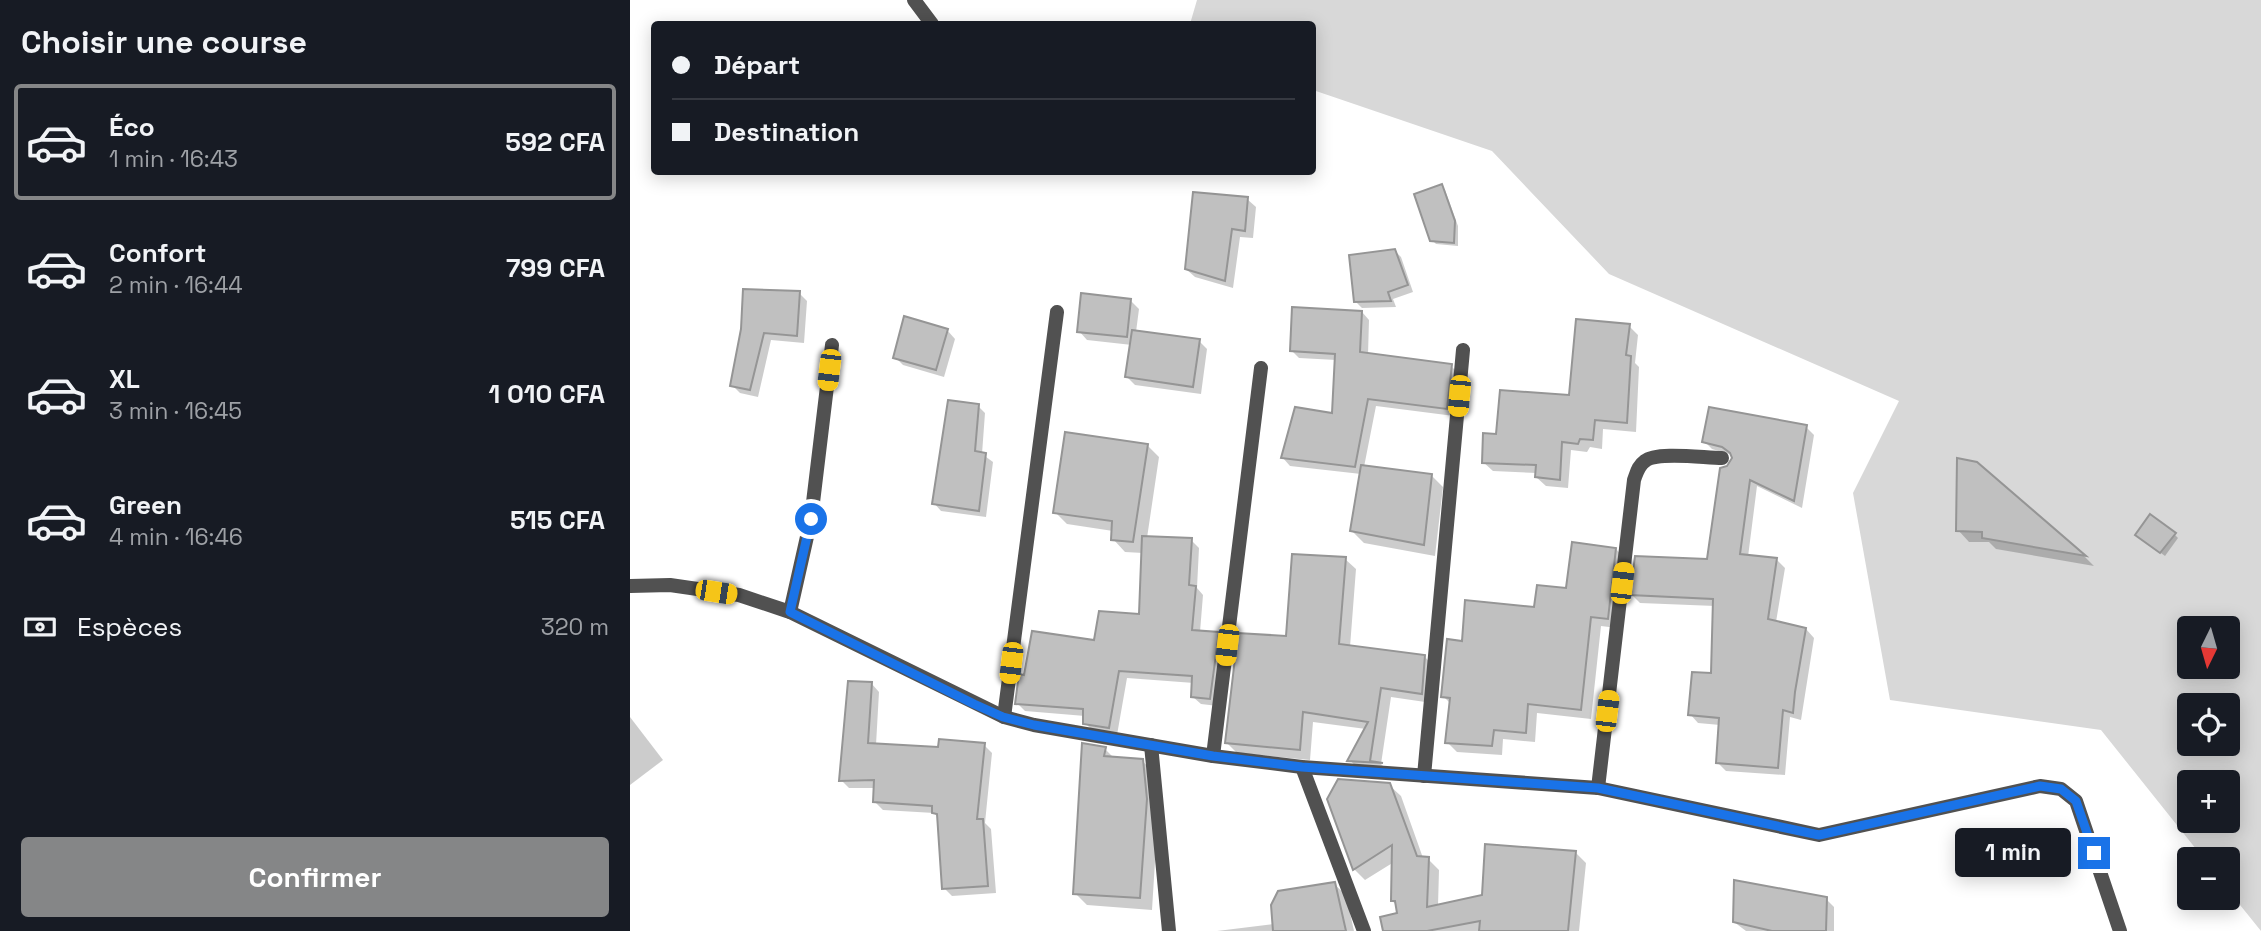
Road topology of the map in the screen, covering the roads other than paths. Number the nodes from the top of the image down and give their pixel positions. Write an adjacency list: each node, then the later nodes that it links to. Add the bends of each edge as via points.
1 (914, 0): 2 (street)
2 (930, 21)
3 (1057, 312): 10 (street)
4 (832, 345): 9 (street, via 811,519)
5 (1463, 350): 14 (street)
6 (1261, 368): 12 (street)
7 (1722, 458): 15 (street, via 1660,457 1647,459 1638,467)
8 (630, 586): 9 (street, via 670,585 727,594)
9 (790, 612): 10 (street)
10 (1003, 717): 11 (street)
11 (1151, 745): 12 (street); 16 (street)
12 (1213, 756): 13 (street)
13 (1302, 767): 14 (street); 17 (street)
14 (1424, 776): 15 (street)
15 (1598, 788): 18 (street, via 1819,835 2040,786 2061,789 2076,801)
16 (1169, 931)
17 (1364, 931)
18 (2120, 931)

